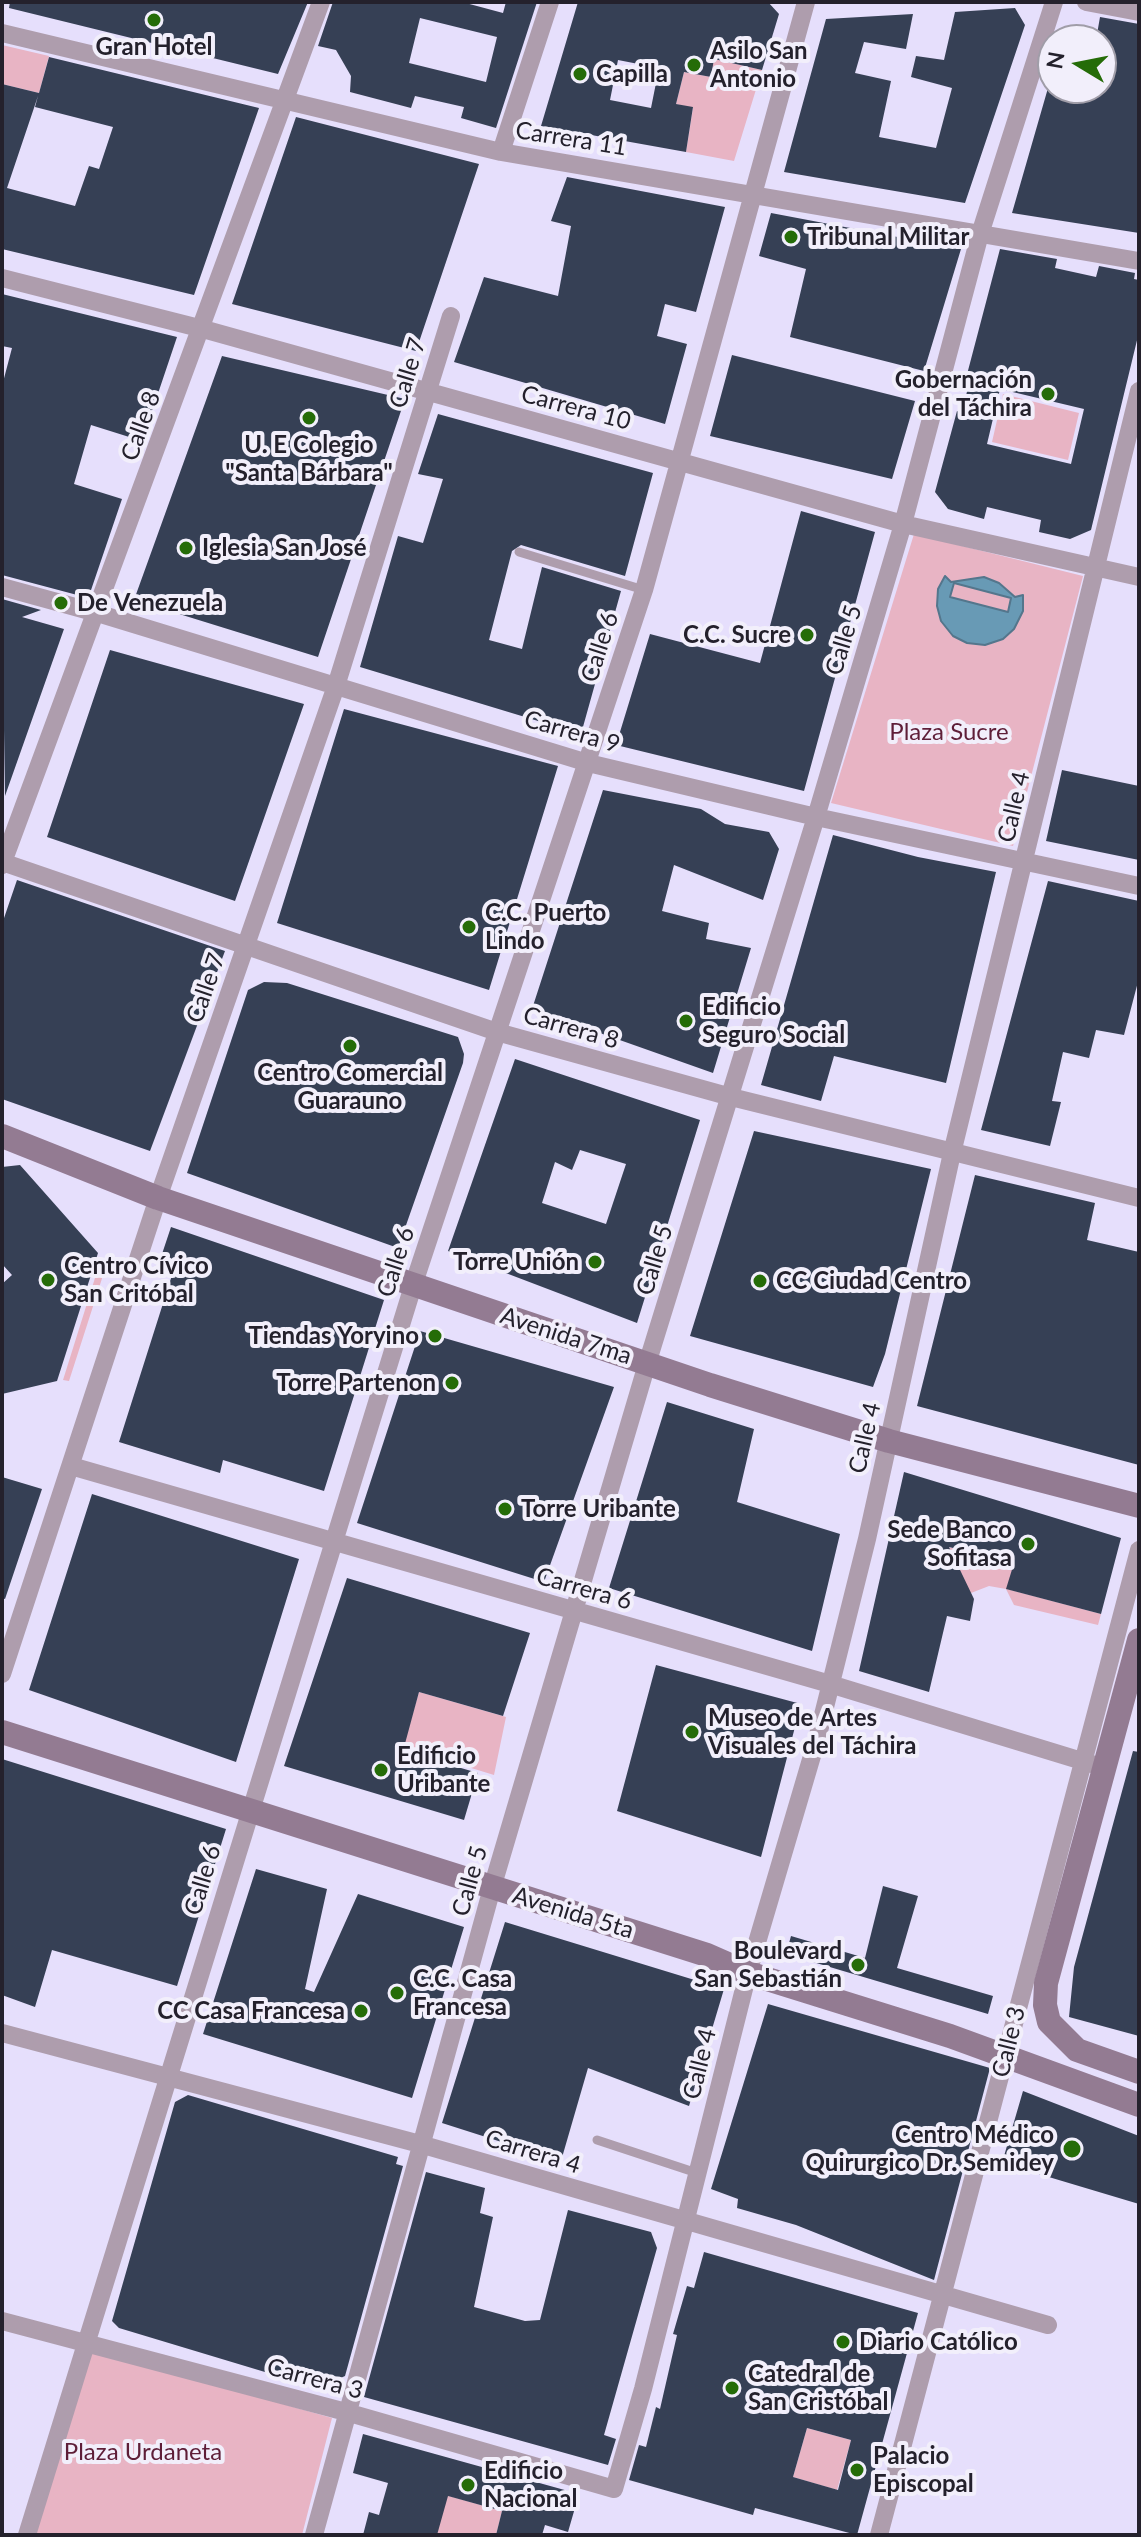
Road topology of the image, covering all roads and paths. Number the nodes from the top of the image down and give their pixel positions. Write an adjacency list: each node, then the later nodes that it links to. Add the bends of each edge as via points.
1 (321, 2): 8 (street, Calle 8)
2 (550, 2): 9 (street)
3 (806, 2): 10 (street, Calle 6)
4 (1054, 2): 11 (street, Calle 5)
5 (1086, 2): 6 (street)
6 (1139, 12)
7 (2, 33): 8 (street, Carrera 11)
8 (283, 101): 9 (street, Carrera 11); 15 (street, Calle 8)
9 (501, 152): 10 (street, Carrera 11)
10 (753, 194): 11 (street, Carrera 11); 18 (street, Calle 6)
11 (980, 234): 12 (street, Carrera 11); 19 (street, Calle 5)
12 (1139, 261)
13 (2, 278): 15 (street, Carrera 10)
14 (451, 316): 17 (street, Calle 7)
15 (203, 329): 17 (street, Carrera 10); 25 (street, Calle 8)
16 (1139, 391): 21 (street, Calle 4)
17 (427, 392): 18 (street, Carrera 10); 26 (street, Calle 7)
18 (679, 462): 19 (street, Carrera 10); 24 (street, Calle 6)
19 (903, 524): 21 (street, Carrera 10); 28 (street, Calle 5)
20 (519, 552): 24 (lane)
21 (1096, 568): 22 (street, Carrera 10); 29 (street, Calle 4)
22 (1139, 577)
23 (2, 587): 25 (street, Carrera 9)
24 (644, 590): 27 (street, Calle 6)
25 (97, 613): 26 (street, Carrera 9); 30 (street, Calle 8)
26 (336, 686): 27 (street, Carrera 9); 32 (street, Calle 7)
27 (588, 763): 28 (street, Carrera 9); 33 (street, Calle 6)
28 (816, 817): 29 (street, Carrera 9); 34 (street, Calle 5)
29 (1026, 862): 31 (street, Carrera 9); 36 (street, Calle 4)
30 (2, 863): 32 (street, Carrera 8)
31 (1139, 886)
32 (246, 945): 33 (street, Carrera 8); 37 (street, Calle 7)
33 (497, 1032): 34 (street, Carrera 8); 39 (street, Calle 6)
34 (731, 1097): 36 (street, Carrera 8); 40 (street, Calle 5)
35 (2, 1136): 37 (street, Avenida 7ma)
36 (952, 1153): 38 (street, Carrera 8); 41 (street, Calle 4)
37 (158, 1198): 39 (street, Avenida 7ma); 42 (street, Calle 7)
38 (1139, 1198)
39 (413, 1286): 40 (street, Avenida 7ma); 44 (street, Calle 6)
40 (647, 1364): 41 (street, Avenida 7ma); 46 (street, Calle 5)
41 (889, 1441): 43 (street, Avenida 7ma); 49 (street, Calle 4, via 874,1540)
42 (71, 1466): 44 (street, Carrera 6); 48 (street, Calle 7)
43 (1139, 1506)
44 (333, 1541): 46 (street, Carrera 6); 52 (street, Calle 6)
45 (1139, 1550): 51 (street, Calle 3)
46 (576, 1611): 49 (street, Carrera 6); 53 (street, Calle 5)
47 (1139, 1640): 51 (street, Calle 3)
48 (2, 1674)
49 (830, 1684): 51 (street, Carrera 6); 54 (street, Calle 4)
50 (2, 1732): 52 (street, Avenida 5ta)
51 (1094, 1765): 56 (street, Calle 3); 57 (street, Calle 3, via 1046,1983 1049,2022 1077,2050)
52 (250, 1812): 53 (street, Avenida 5ta); 58 (street, Calle 6)
53 (492, 1888): 54 (street, Avenida 5ta, via 707,1955); 61 (street, Calle 5)
54 (748, 1973): 56 (street, Avenida 5ta); 62 (street, Calle 4)
55 (2, 2033): 58 (street, Carrera 4)
56 (1006, 2057): 59 (street, Avenida 5ta); 64 (street, Calle 3)
57 (1139, 2072)
58 (166, 2077): 61 (street, Carrera 4); 67 (street, Calle 6)
59 (1139, 2105)
60 (597, 2140): 62 (lane)
61 (420, 2144): 63 (street, Carrera 4); 68 (street, Calle 5)
62 (697, 2173): 63 (street, Calle 4)
63 (686, 2223): 64 (street, Carrera 4); 69 (street, Calle 4)
64 (944, 2297): 66 (street, Carrera 4); 72 (street, Calle 3)
65 (2, 2321): 67 (street, Carrera 3)
66 (1048, 2325)
67 (84, 2342): 68 (street, Carrera 3); 70 (street, Calle 6)
68 (346, 2412): 69 (street, Carrera 3); 71 (street, Calle 5)
69 (614, 2489)
70 (27, 2535)
71 (314, 2535)
72 (879, 2535)

